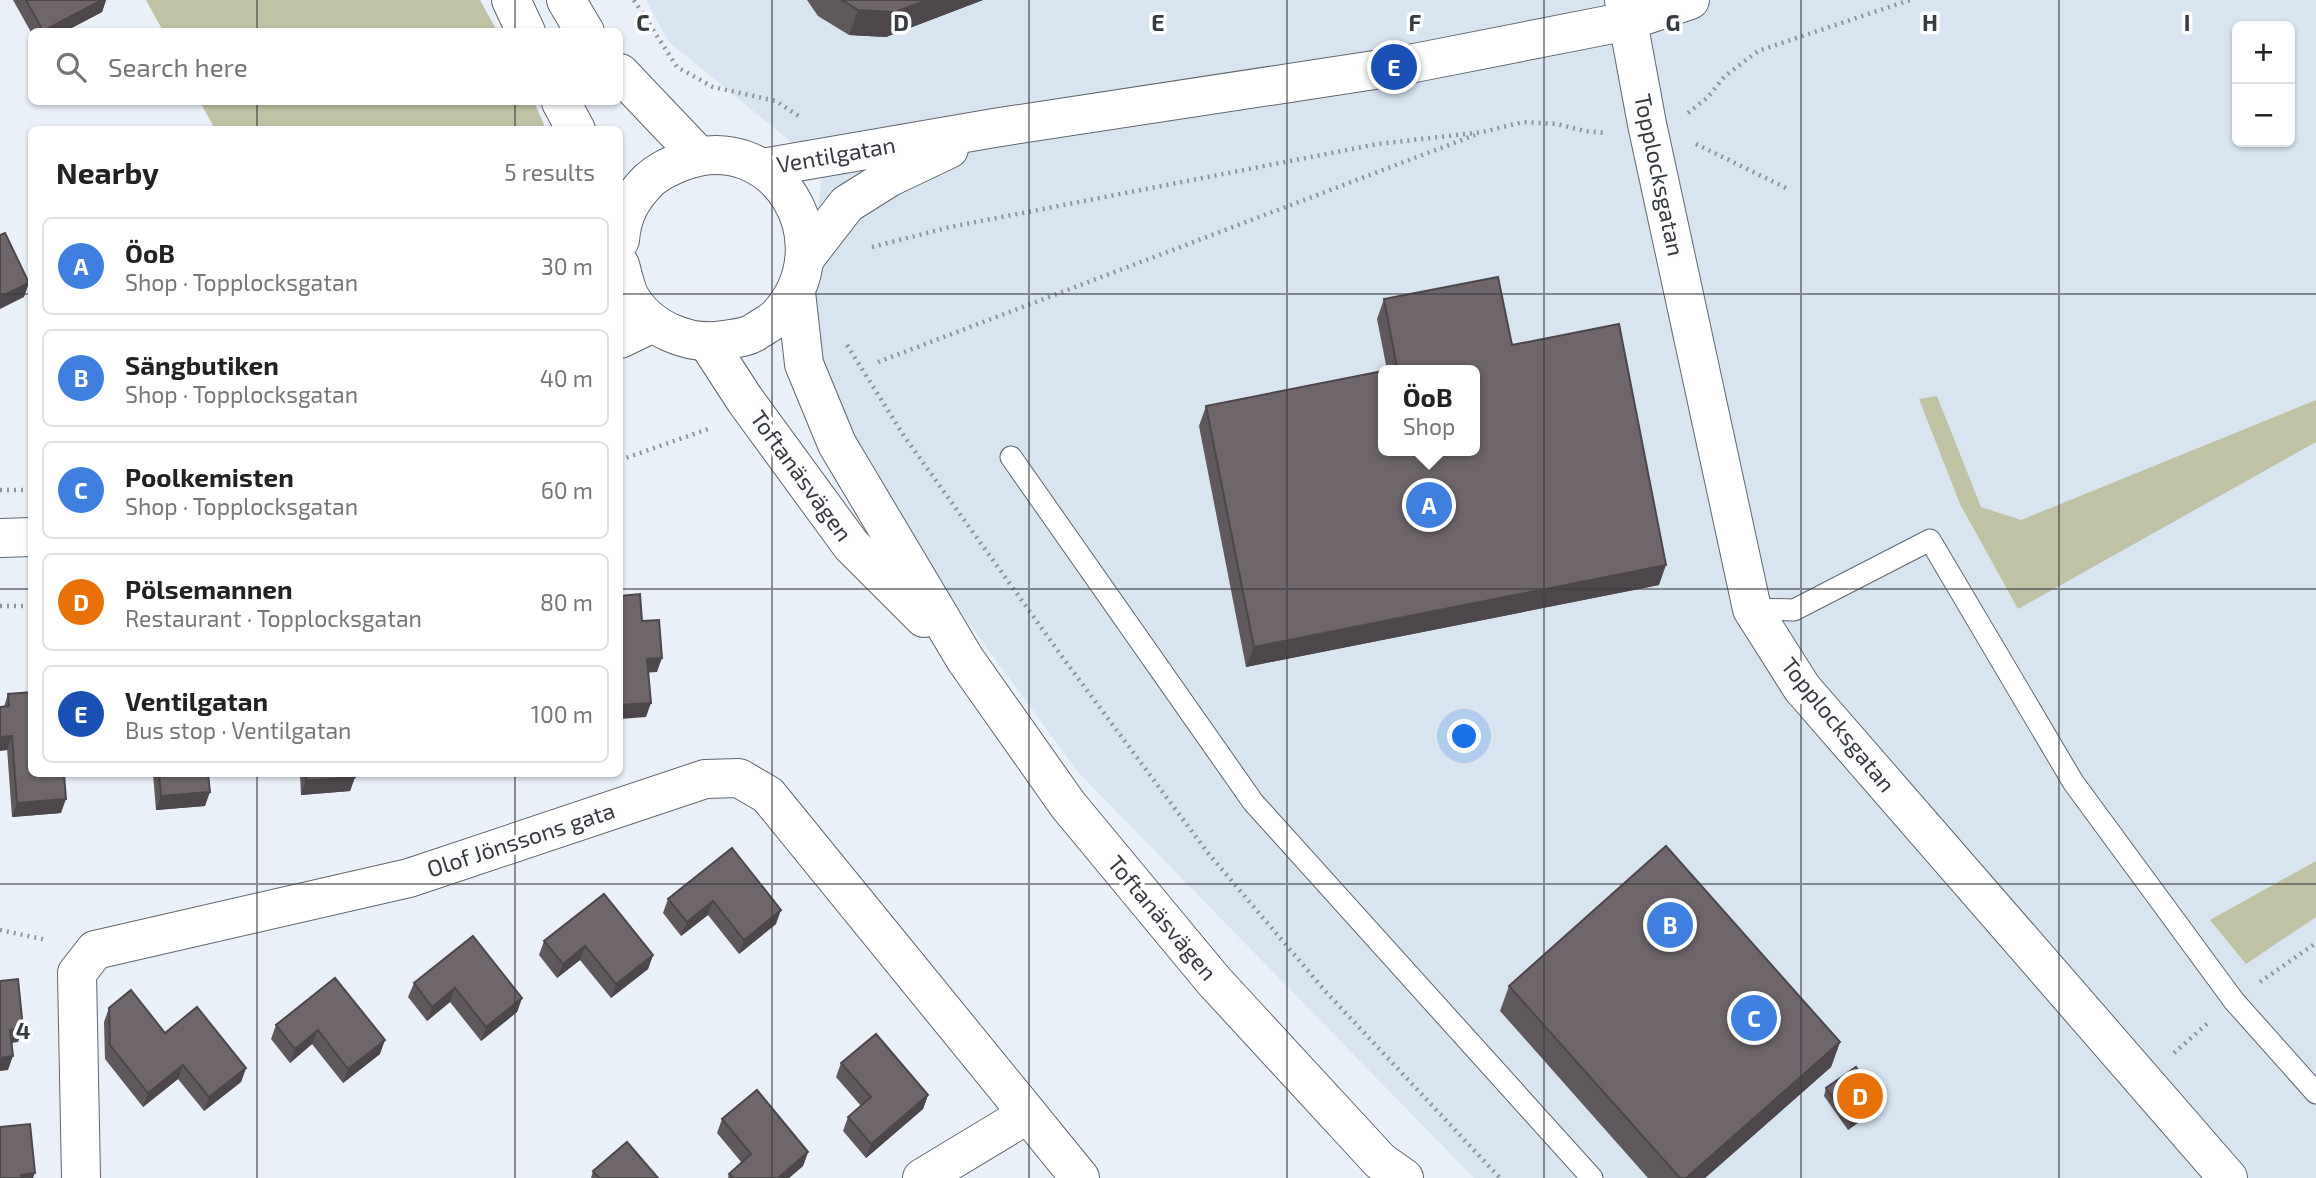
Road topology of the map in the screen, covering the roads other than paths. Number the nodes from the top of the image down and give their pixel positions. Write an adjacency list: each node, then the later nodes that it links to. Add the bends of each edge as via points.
1 (511, 0): 5 (street)
2 (566, 0): 6 (street)
3 (1690, 0): 4 (street, Ventilgatan)
4 (1626, 11): 10 (street, Ventilgatan, via 1394,67); 21 (street, Topplocksgatan)
5 (524, 28)
6 (582, 28)
7 (623, 76): 11 (street)
8 (563, 105): 9 (street)
9 (574, 126)
10 (994, 128): 12 (street, Ventilgatan); 15 (street, Ventilgatan, via 890,177 847,204)
11 (698, 155): 12 (street, Toftanäsvägen, via 732,156); 13 (street, Toftanäsvägen, via 659,170 633,196)
12 (762, 168): 15 (street, Toftanäsvägen, via 787,191 802,221)
13 (623, 220)
14 (623, 274): 16 (street)
15 (801, 275): 17 (street, via 776,318 748,336); 22 (street, Toftanäsvägen, via 804,364 837,444)
16 (636, 331): 17 (street)
17 (708, 343): 22 (street, Toftanäsvägen, via 850,545)
18 (1011, 457): 29 (lane, via 1253,802)
19 (28, 537): 20 (street)
20 (0, 538)
21 (1752, 609): 23 (lane, via 1794,610 1930,540 2073,782 2234,1001); 30 (street, Topplocksgatan, via 1802,688)
22 (965, 659): 25 (street, Toftanäsvägen, via 1069,806 1214,981)
23 (2316, 1093)
24 (1028, 1114): 26 (street, Olof Jönssons gata, via 768,796 739,778 705,779 409,878 95,950 78,972); 27 (street); 28 (street, Olof Jönssons gata)
25 (1390, 1172)
26 (81, 1178)
27 (922, 1178)
28 (1080, 1178)
29 (1592, 1178)
30 (2228, 1178)

